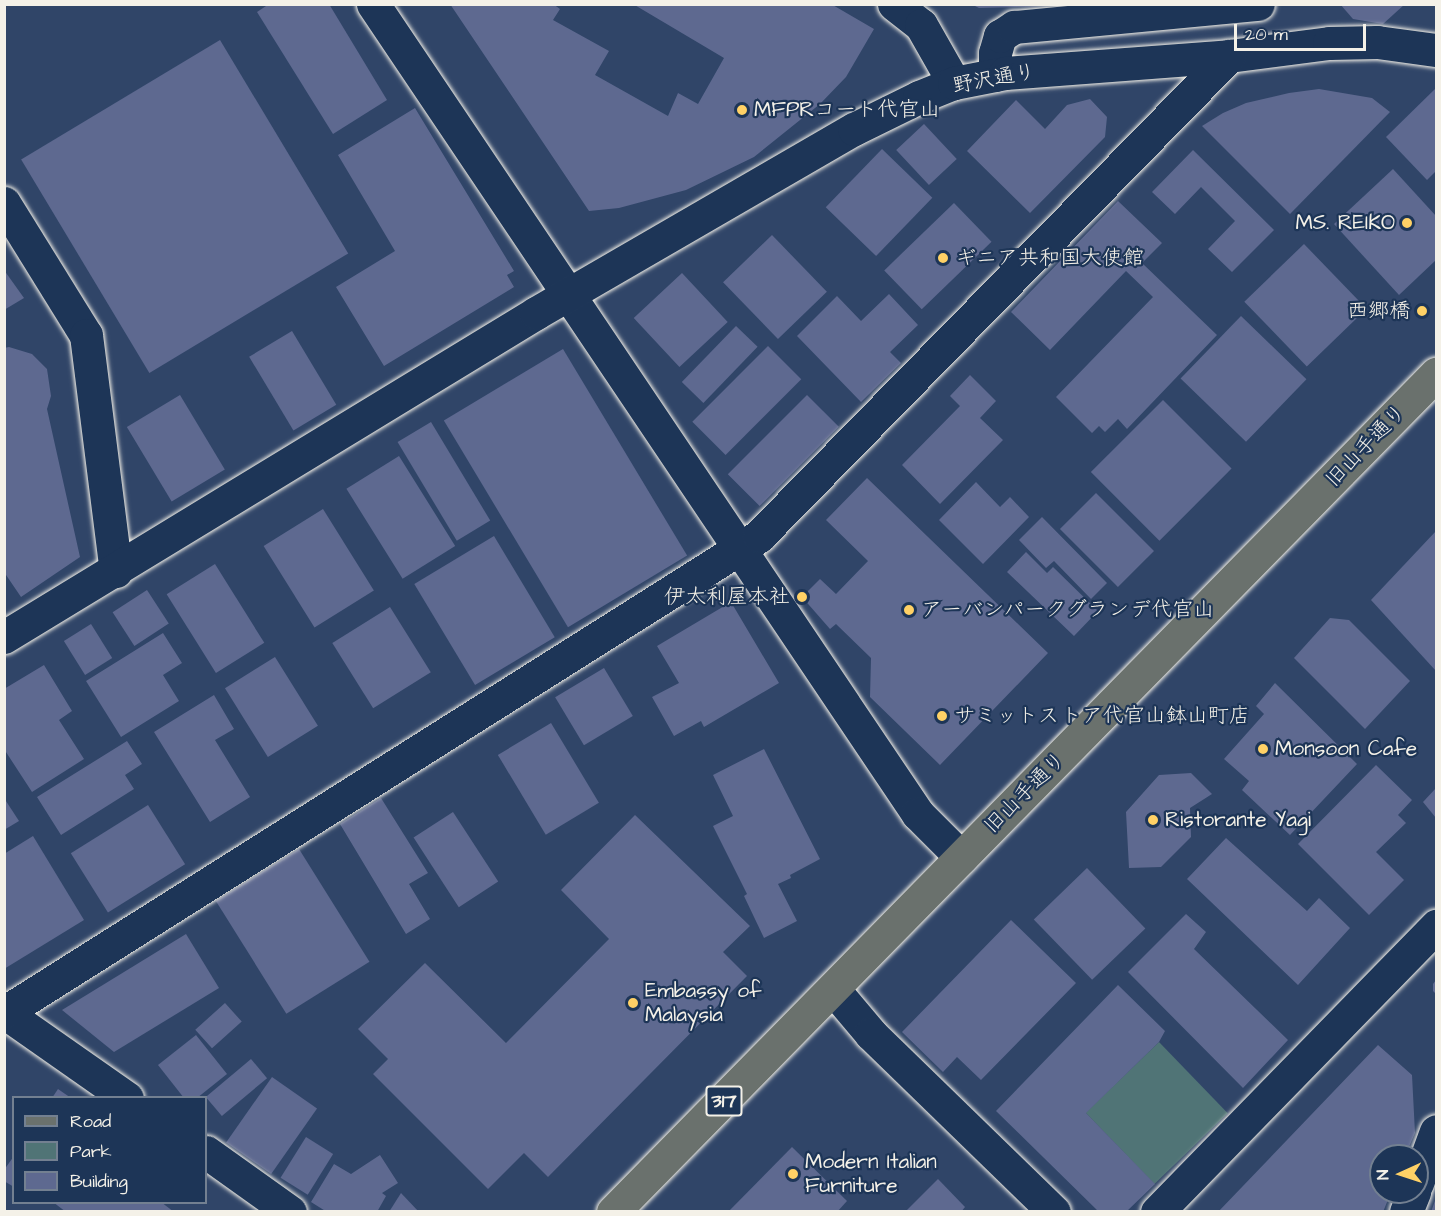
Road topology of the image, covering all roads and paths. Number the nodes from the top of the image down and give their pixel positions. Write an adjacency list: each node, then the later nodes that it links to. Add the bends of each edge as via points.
1 (373, 4): 9 (street)
2 (894, 4): 7 (street, via 921,25)
3 (1258, 4): 6 (street, via 1014,27 1000,36)
4 (1437, 50): 5 (street, 野沢通り, via 1377,42 1329,43)
5 (1229, 56): 6 (street, 野沢通り); 11 (street, via 759,536)
6 (994, 75): 7 (street, 野沢通り)
7 (954, 83): 9 (street, 野沢通り, via 854,129)
8 (4, 203): 12 (street, via 86,335)
9 (567, 296): 11 (street); 12 (street, 野沢通り)
10 (1437, 374): 14 (main road, 旧山手通り / 317)
11 (738, 549): 14 (street, via 918,814); 17 (street)
12 (116, 571): 13 (street, 野沢通り)
13 (4, 637)
14 (961, 857): 16 (main road, 旧山手通り / 317)
15 (1437, 926): 25 (street)
16 (834, 990): 23 (main road, 旧山手通り / 317); 24 (street, via 871,1034)
17 (5, 1012): 18 (street)
18 (124, 1096)
19 (1437, 1131): 20 (street)
20 (1429, 1152)
21 (207, 1153): 22 (street)
22 (290, 1212)
23 (614, 1212)
24 (1054, 1212)
25 (1157, 1212)

